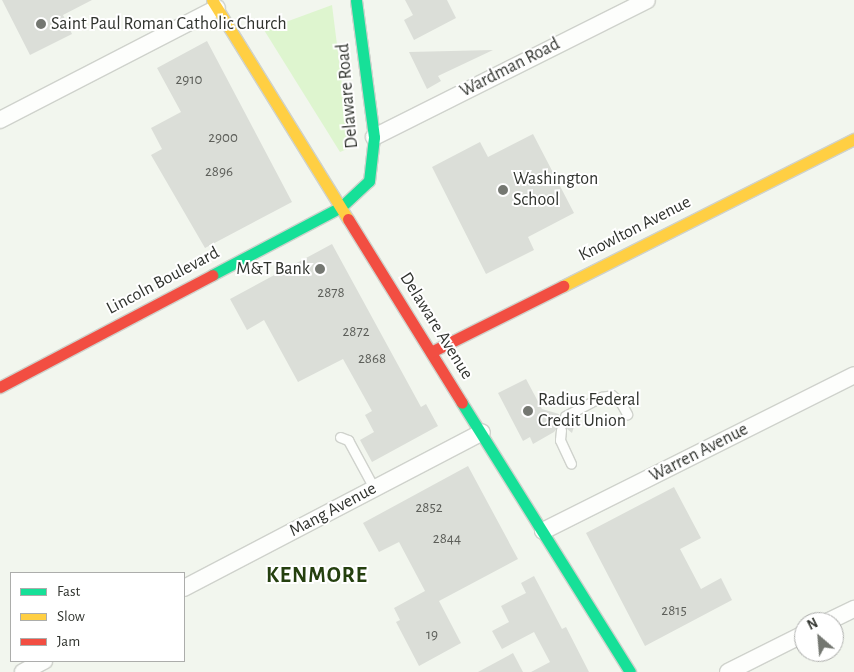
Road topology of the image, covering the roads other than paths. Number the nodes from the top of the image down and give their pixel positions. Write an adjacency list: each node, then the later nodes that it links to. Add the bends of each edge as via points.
1 (356, 0): 5 (street, Delaware Road)
2 (647, 0): 5 (street, Wardman Road)
3 (214, 4): 4 (street); 7 (street, Delaware Avenue)
4 (0, 120)
5 (374, 137): 7 (street, Delaware Road, via 368,181)
6 (854, 139): 8 (street, Knowlton Avenue)
7 (341, 207): 8 (street, Delaware Avenue); 10 (street, Lincoln Boulevard)
8 (432, 352): 14 (street, Delaware Avenue)
9 (854, 375): 18 (street, Warren Avenue)
10 (0, 387)
11 (627, 414): 12 (lane, via 612,395 601,397)
12 (565, 416)
13 (561, 430): 16 (lane, via 560,440)
14 (482, 432): 17 (street, Mang Avenue); 18 (street, Delaware Avenue)
15 (340, 437): 17 (lane, via 348,440)
16 (571, 464)
17 (374, 488): 19 (street, Mang Avenue)
18 (543, 531): 23 (street, Delaware Avenue)
19 (185, 587)
20 (794, 639): 24 (street)
21 (42, 662): 22 (street)
22 (23, 672)
23 (630, 672)
24 (728, 672)

